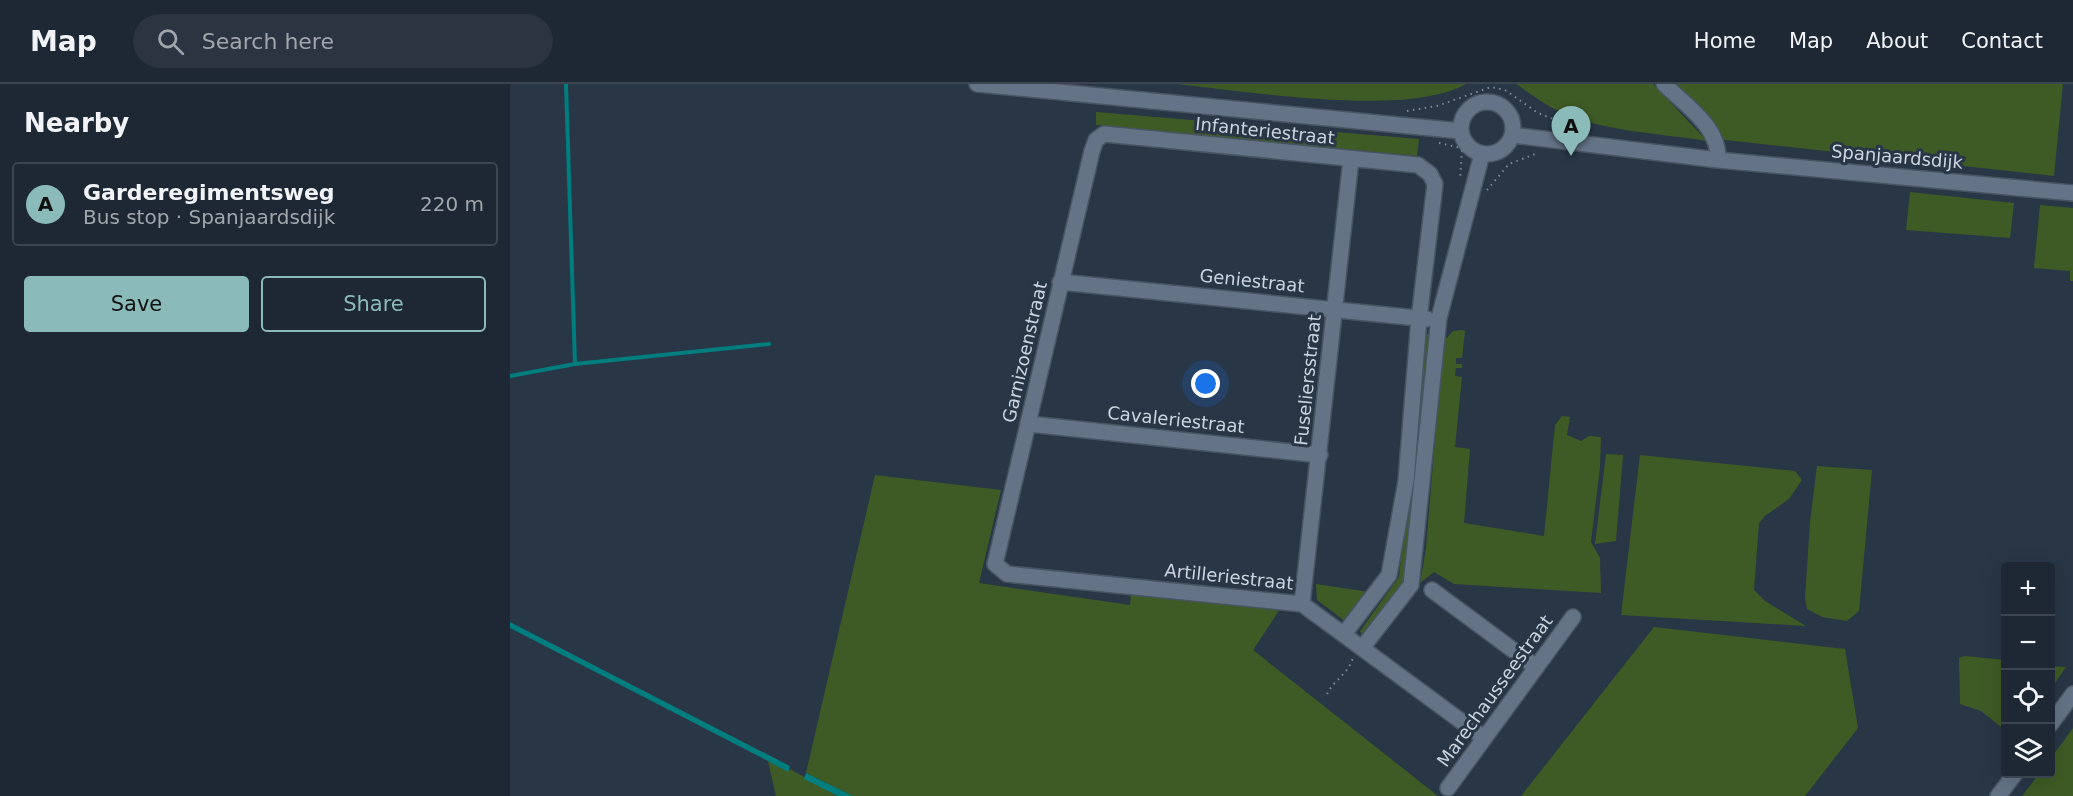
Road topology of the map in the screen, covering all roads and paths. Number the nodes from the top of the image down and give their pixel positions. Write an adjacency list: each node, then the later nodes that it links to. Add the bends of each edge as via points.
1 (976, 84): 3 (street)
2 (1664, 84): 10 (street, via 1710,129 1719,147)
3 (1436, 129): 4 (street); 11 (path, via 1441,145 1462,151)
4 (1461, 131): 5 (street, via 1466,112 1484,102 1503,108 1509,115); 8 (street, via 1468,146)
5 (1512, 135): 6 (street, Spanjaardsdijk); 8 (street, via 1504,148)
6 (1542, 139): 10 (street, Spanjaardsdijk); 13 (path, via 1537,155 1509,164)
7 (1096, 140): 9 (street, Infanteriestraat, via 1104,134); 14 (street, Garnizoenstraat)
8 (1482, 154): 13 (street)
9 (1351, 159): 15 (street, Fuseliersstraat); 17 (street, Infanteriestraat, via 1418,165 1435,184)
10 (1718, 160): 12 (street, Spanjaardsdijk)
11 (1460, 181)
12 (2073, 193)
13 (1468, 208): 16 (street)
14 (1060, 282): 15 (street, Geniestraat); 18 (street, Garnizoenstraat)
15 (1335, 309): 17 (street, Geniestraat); 19 (street, Fuseliersstraat)
16 (1439, 318): 17 (street, Geniestraat); 24 (street, via 1411,585)
17 (1419, 319): 24 (street, via 1406,481 1389,575)
18 (1029, 424): 19 (street, Cavaleriestraat); 20 (street, Garnizoenstraat, via 997,552 995,564)
19 (1320, 455): 22 (street, Fuseliersstraat)
20 (1000, 570): 22 (street, Artilleriestraat, via 1039,578)
21 (1432, 590): 25 (street)
22 (1302, 604): 24 (street, Artilleriestraat)
23 (1573, 617): 25 (street, Marechausseestraat)
24 (1354, 642): 26 (path, via 1351,664); 29 (street, Artilleriestraat)
25 (1536, 667): 29 (street, Marechausseestraat)
26 (1327, 694)
27 (2073, 694): 28 (street)
28 (2051, 724)
29 (1484, 738): 31 (street, Marechausseestraat)
30 (2012, 778): 32 (street)
31 (1448, 788)
32 (1998, 796)

